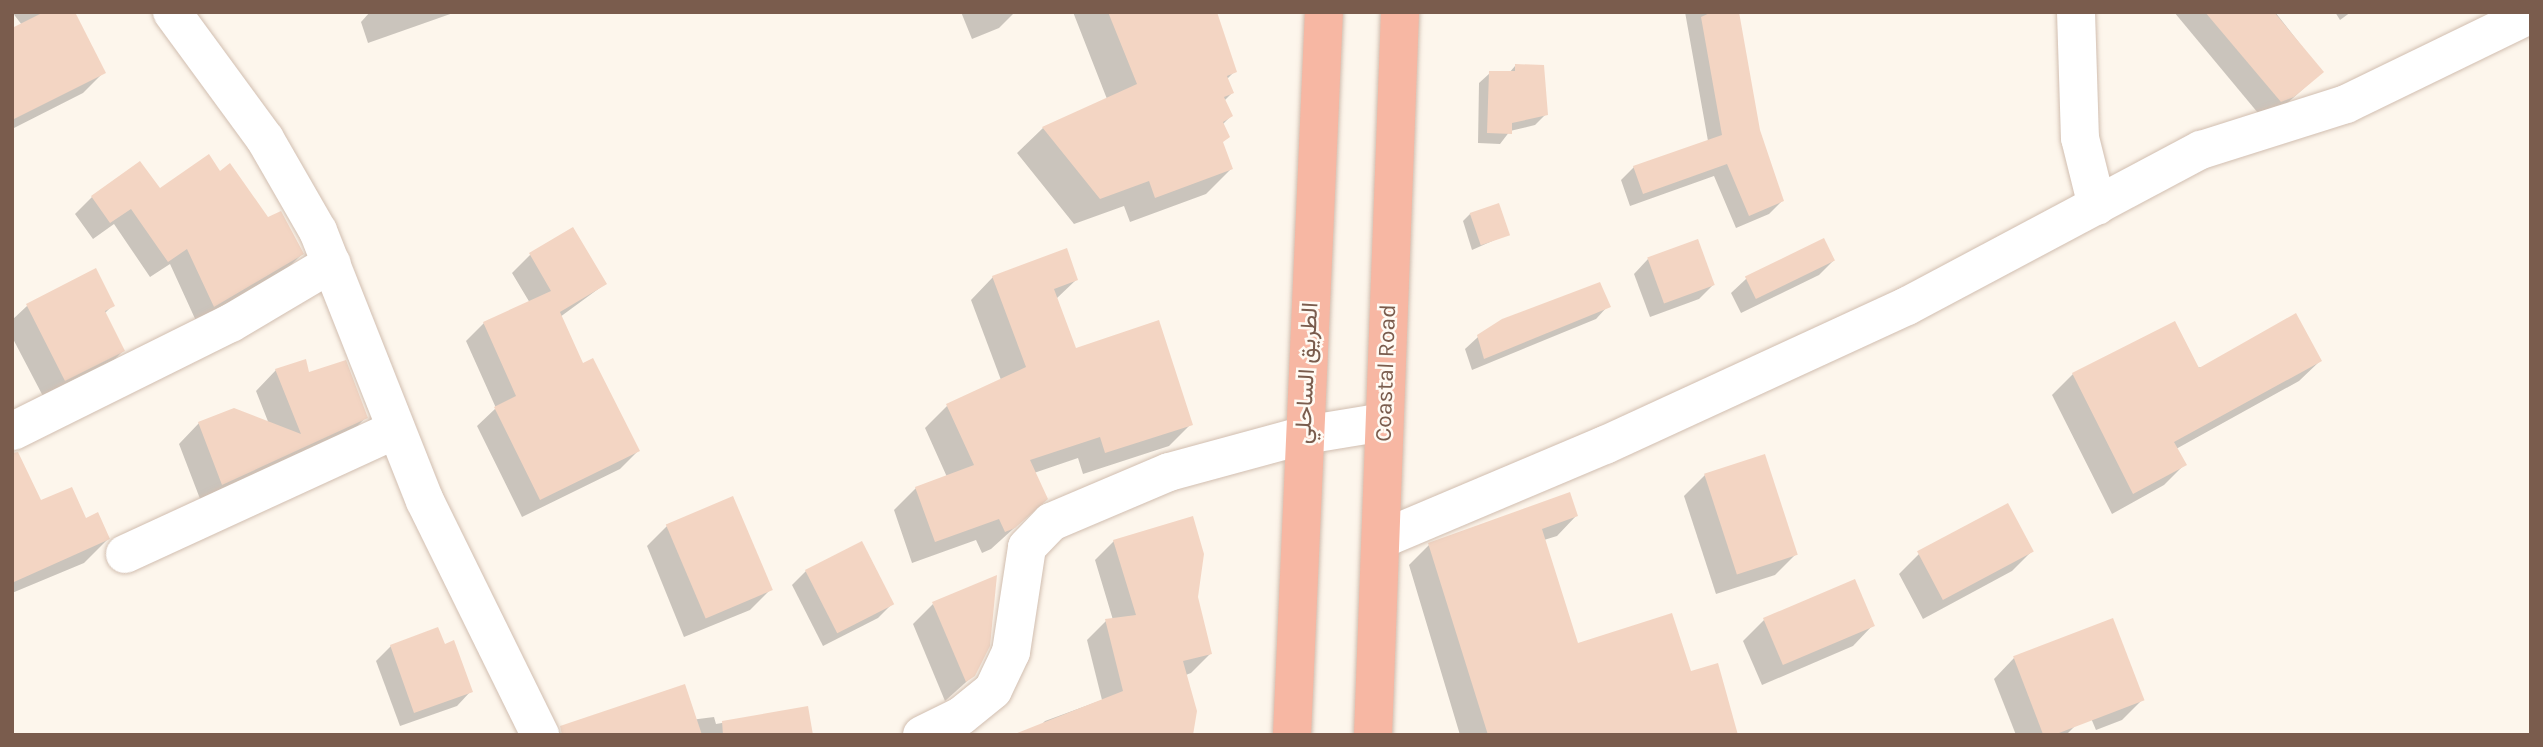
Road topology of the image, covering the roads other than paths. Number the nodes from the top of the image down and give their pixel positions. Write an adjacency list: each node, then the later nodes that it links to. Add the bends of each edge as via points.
1 (1324, 12): 11 (highway, الطريق الساحلي)
2 (1400, 12): 8 (highway, Coastal Road)
3 (2076, 12): 6 (street, via 2080,138)
4 (2531, 14): 6 (street, via 2346,104 2201,150)
5 (180, 16): 7 (street, via 265,139)
6 (2097, 206): 12 (street, via 1907,306 1728,390)
7 (332, 263): 9 (street); 10 (street, via 231,323)
8 (1384, 422): 11 (street); 12 (highway, Coastal Road)
9 (394, 430): 13 (street); 14 (street)
10 (13, 431)
11 (1304, 435): 15 (street, via 1169,471 1044,528 1027,547 1003,673 979,704); 16 (highway, الطريق الساحلي)
12 (1382, 539): 17 (highway, Coastal Road)
13 (125, 554)
14 (540, 735)
15 (922, 735)
16 (1292, 735)
17 (1374, 735)

